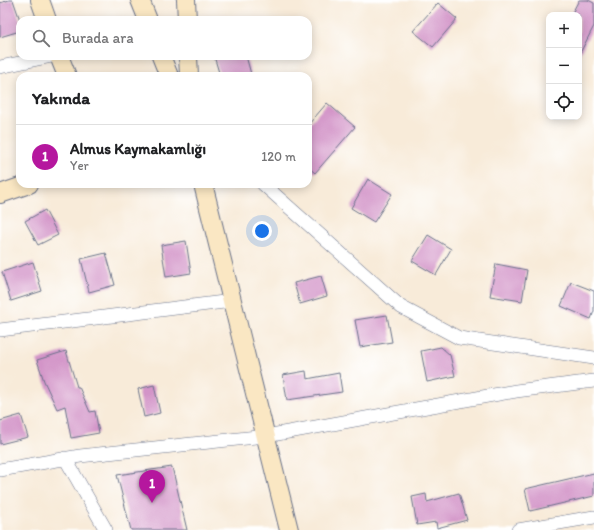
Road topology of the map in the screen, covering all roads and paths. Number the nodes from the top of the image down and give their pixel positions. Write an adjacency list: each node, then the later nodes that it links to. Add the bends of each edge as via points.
1 (40, 0): 4 (street)
2 (140, 0): 5 (street)
3 (186, 0): 6 (street)
4 (46, 16)
5 (146, 16)
6 (187, 16)
7 (33, 60): 11 (street)
8 (61, 60): 12 (street)
9 (163, 60): 13 (street)
10 (188, 60): 14 (street)
11 (0, 67)
12 (66, 72)
13 (167, 72)
14 (189, 72)
15 (17, 188): 18 (street)
16 (204, 188): 19 (street)
17 (267, 188): 21 (street, via 401,307 459,338)
18 (0, 194)
19 (232, 301): 20 (street); 23 (street)
20 (0, 330)
21 (594, 358)
22 (594, 382): 23 (street, via 516,391)
23 (266, 436): 24 (street); 28 (street)
24 (65, 458): 25 (street); 27 (street)
25 (0, 470)
26 (594, 517): 29 (street)
27 (106, 530)
28 (289, 530)
29 (518, 530)

